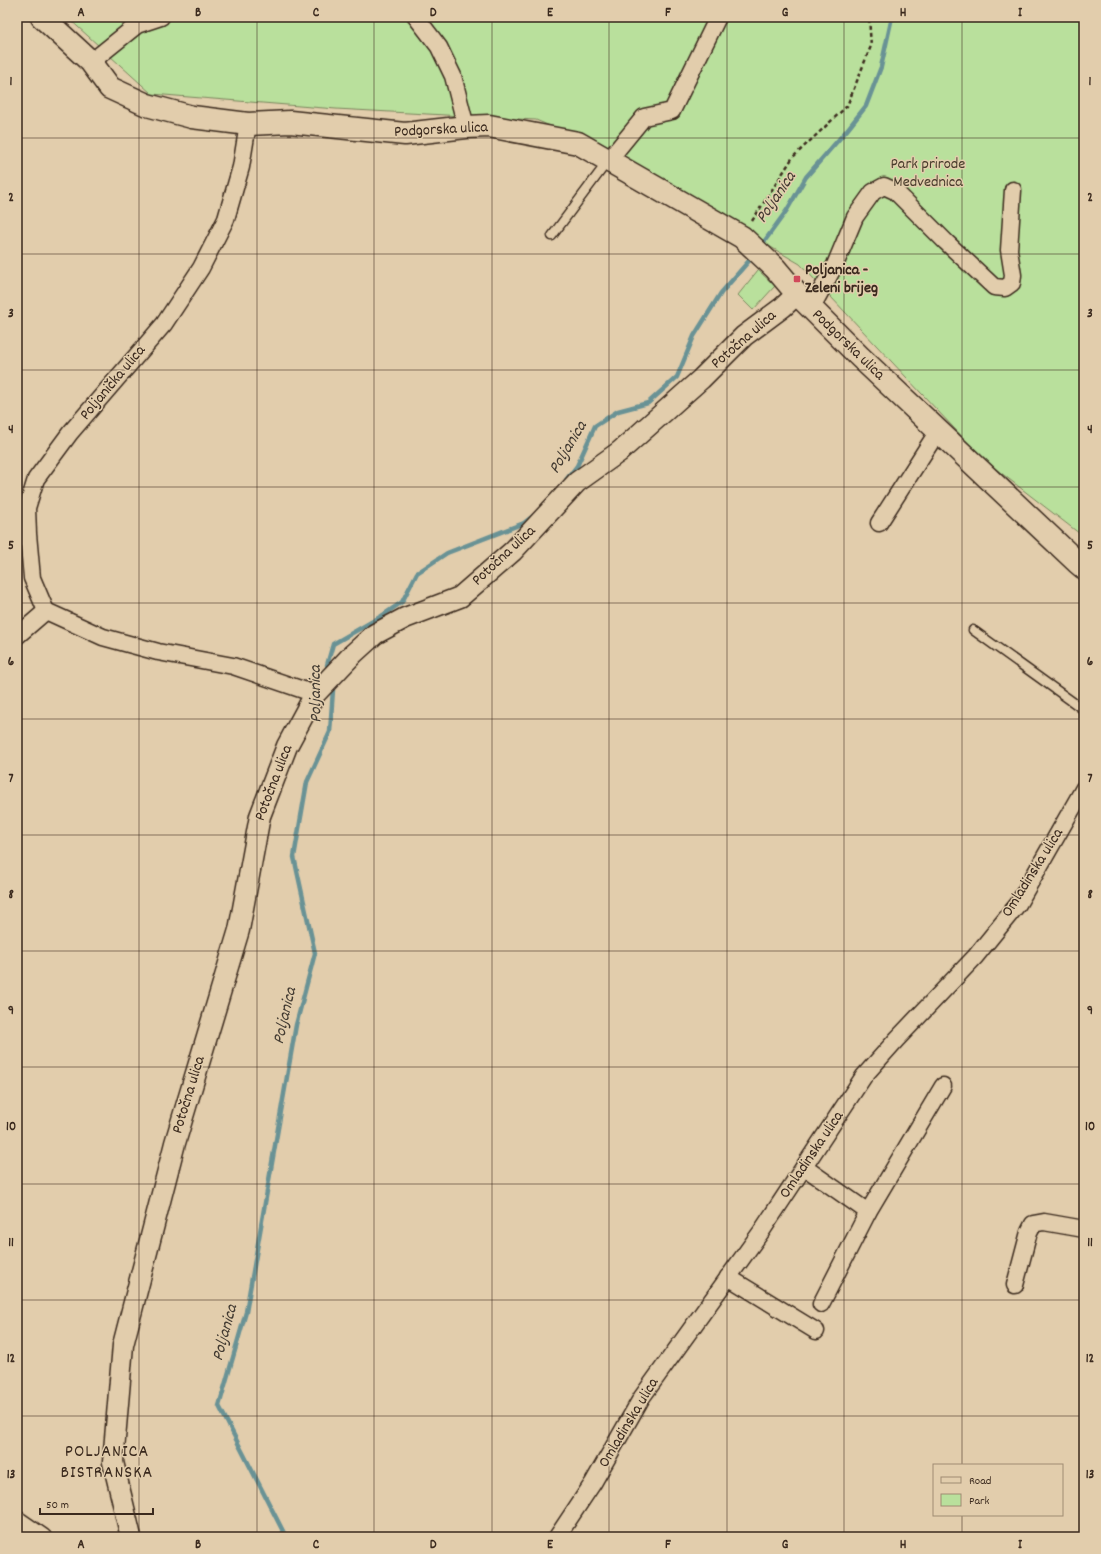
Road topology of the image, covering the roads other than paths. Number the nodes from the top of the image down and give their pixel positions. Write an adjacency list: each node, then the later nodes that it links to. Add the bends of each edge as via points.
1 (42, 17): 5 (main road, Podgorska ulica)
2 (161, 17): 5 (street, via 137,24)
3 (416, 17): 7 (street, via 439,47 453,76)
4 (718, 17): 8 (street, via 672,111 644,117)
5 (91, 62): 6 (main road, Podgorska ulica, via 110,88 147,105 192,117)
6 (248, 124): 7 (main road, Podgorska ulica, via 290,122 405,134); 16 (street, Poljanička ulica, via 226,219 202,268 164,324 70,433 36,479 27,508 28,534 32,578)
7 (466, 127): 8 (main road, Podgorska ulica, via 489,126 578,143)
8 (608, 161): 10 (lane); 11 (main road, Podgorska ulica, via 752,246)
9 (1013, 190): 11 (street, via 1009,250 1013,275 1012,283 1005,288 994,287 895,191 884,186 873,192 855,216 835,265)
10 (552, 236)
11 (804, 301): 12 (main road, Podgorska ulica); 19 (street, Potočna ulica, via 783,307 744,336 701,379 619,452 578,482 513,551 460,597 405,618 375,634)
12 (938, 431): 13 (street); 14 (main road, Podgorska ulica)
13 (880, 522)
14 (1075, 554): 15 (main road, Podgorska ulica)
15 (1084, 568)
16 (46, 610): 18 (street); 19 (street, via 103,637 158,652 233,666)
17 (973, 630): 20 (lane)
18 (17, 636)
19 (318, 690): 32 (street, Potočna ulica, via 287,746 260,816 239,930 175,1143 122,1345 112,1462)
20 (1084, 710)
21 (1084, 788): 23 (street, Omladinska ulica, via 1018,904 975,957 864,1076)
22 (943, 1086): 24 (street)
23 (804, 1167): 24 (street); 26 (street, Omladinska ulica)
24 (868, 1212): 28 (street)
25 (1084, 1229): 27 (street, via 1044,1222 1034,1224 1029,1232)
26 (728, 1277): 29 (street); 33 (street, Omladinska ulica, via 642,1397 593,1483)
27 (1015, 1285)
28 (821, 1304)
29 (816, 1331)
30 (17, 1519): 31 (street)
31 (43, 1537)
32 (131, 1537)
33 (557, 1537)

